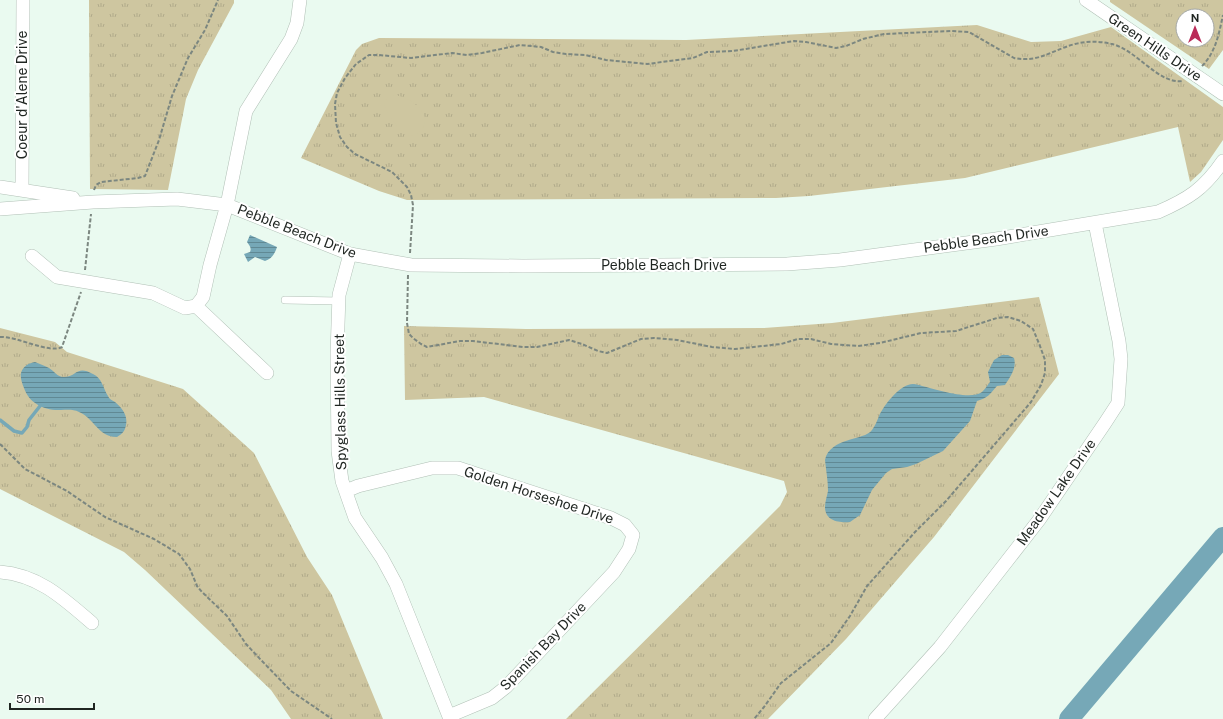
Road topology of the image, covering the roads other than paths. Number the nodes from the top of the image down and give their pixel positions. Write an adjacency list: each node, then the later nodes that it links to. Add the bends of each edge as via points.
1 (23, 0): 7 (street, Coeur d'Alene Drive)
2 (300, 0): 9 (street, via 298,23 291,39 246,111)
3 (1086, 0): 4 (street, Green Hills Drive)
4 (1223, 94)
5 (1223, 161): 11 (street, Pebble Beach Drive, via 1200,190 1180,203 1158,212)
6 (0, 187): 7 (street)
7 (22, 190): 8 (street)
8 (92, 202): 9 (street, Pebble Beach Drive, via 177,199); 10 (street)
9 (227, 205): 12 (street, Pebble Beach Drive); 16 (street, via 203,297)
10 (0, 209)
11 (1095, 223): 12 (street, Pebble Beach Drive, via 840,260 787,264 409,265); 23 (street, Meadow Lake Drive, via 1119,341 1121,359 1118,403 1039,520 940,647)
12 (350, 254): 15 (street, Spyglass Hills Street)
13 (32, 256): 16 (street, via 57,278 153,293 185,308)
14 (285, 300): 15 (lane)
15 (339, 301): 18 (street, Spyglass Hills Street, via 338,451)
16 (196, 306): 17 (street)
17 (267, 373)
18 (346, 491): 19 (street, Golden Horseshoe Drive, via 432,468 458,468 611,518 625,525 633,535); 22 (street, Spyglass Hills Street, via 355,518 396,584)
19 (624, 558): 22 (street, Spanish Bay Drive, via 614,572 506,687 492,698)
20 (0, 572): 21 (street, via 30,578 57,593)
21 (92, 623)
22 (449, 718)
23 (875, 719)

